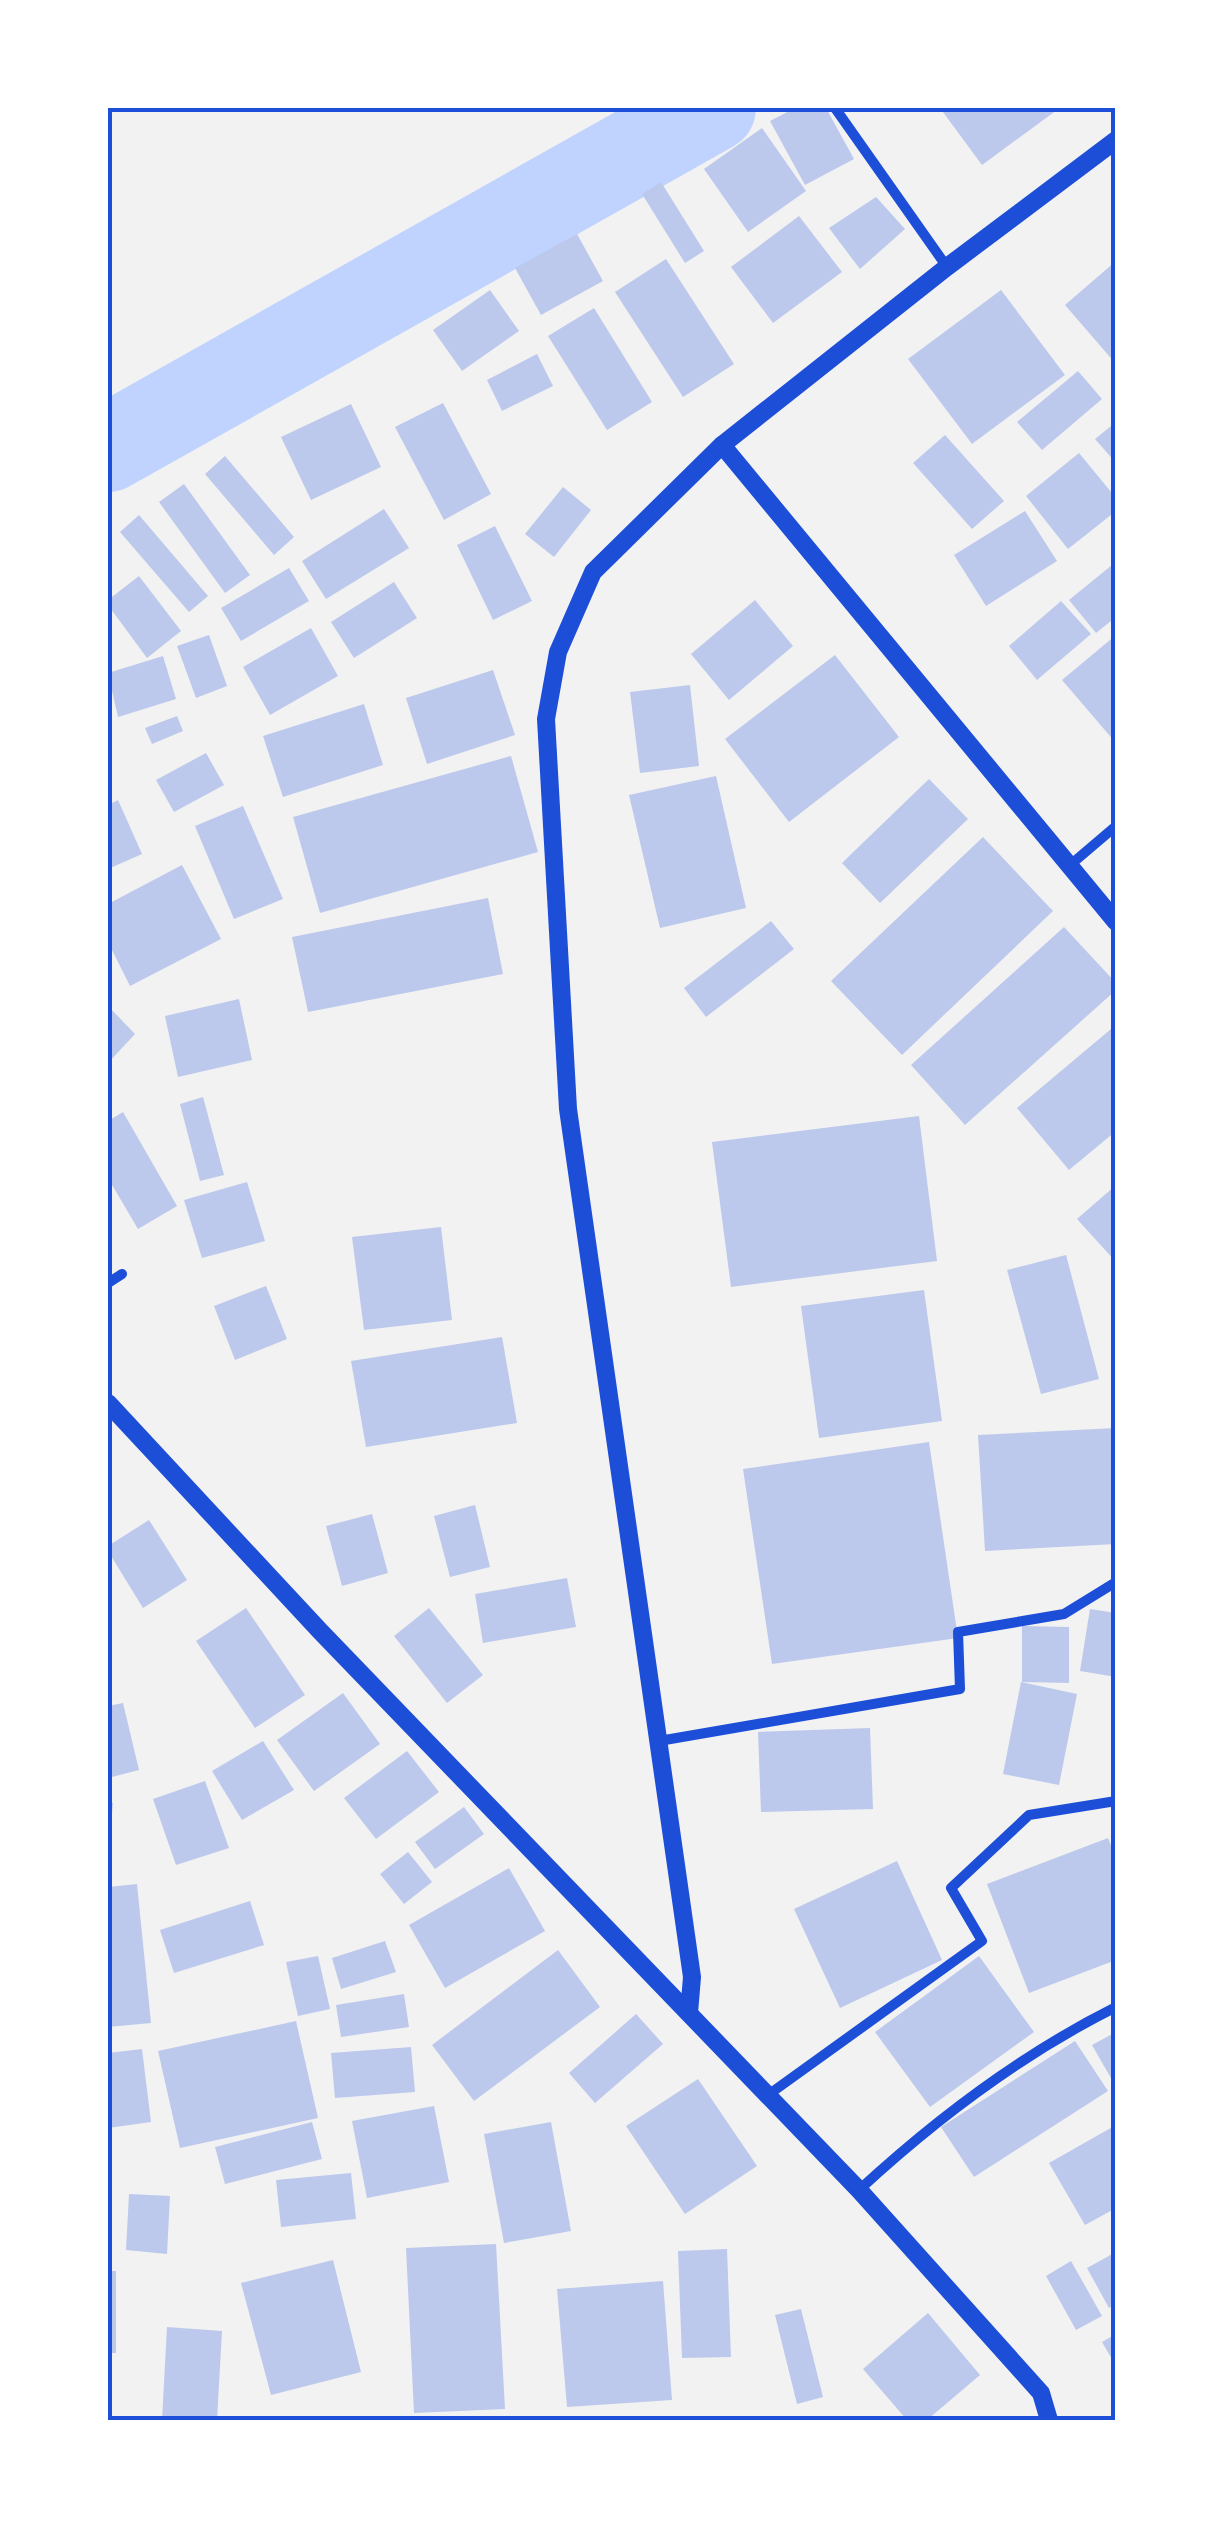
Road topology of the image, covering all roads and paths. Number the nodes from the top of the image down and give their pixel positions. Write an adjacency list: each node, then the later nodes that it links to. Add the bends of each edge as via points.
1 (835, 108): 3 (street)
2 (1116, 140): 3 (street)
3 (946, 267): 4 (street)
4 (722, 445): 6 (street); 12 (street, via 592,572 558,652 546,719 568,1109)
5 (1116, 826): 6 (street)
6 (1069, 866): 7 (street)
7 (1116, 922)
8 (122, 1274): 9 (street)
9 (108, 1283)
10 (108, 1402): 15 (street)
11 (1116, 1582): 12 (street, via 1064,1614 958,1632 960,1689)
12 (659, 1741): 15 (street, via 692,1977)
13 (1116, 1801): 16 (street, via 1029,1815 951,1888 982,1941)
14 (1116, 2007): 17 (street, via 994,2079 926,2128)
15 (688, 2013): 16 (street)
16 (768, 2095): 17 (street)
17 (859, 2190): 18 (street, via 1041,2393)
18 (1049, 2420)

